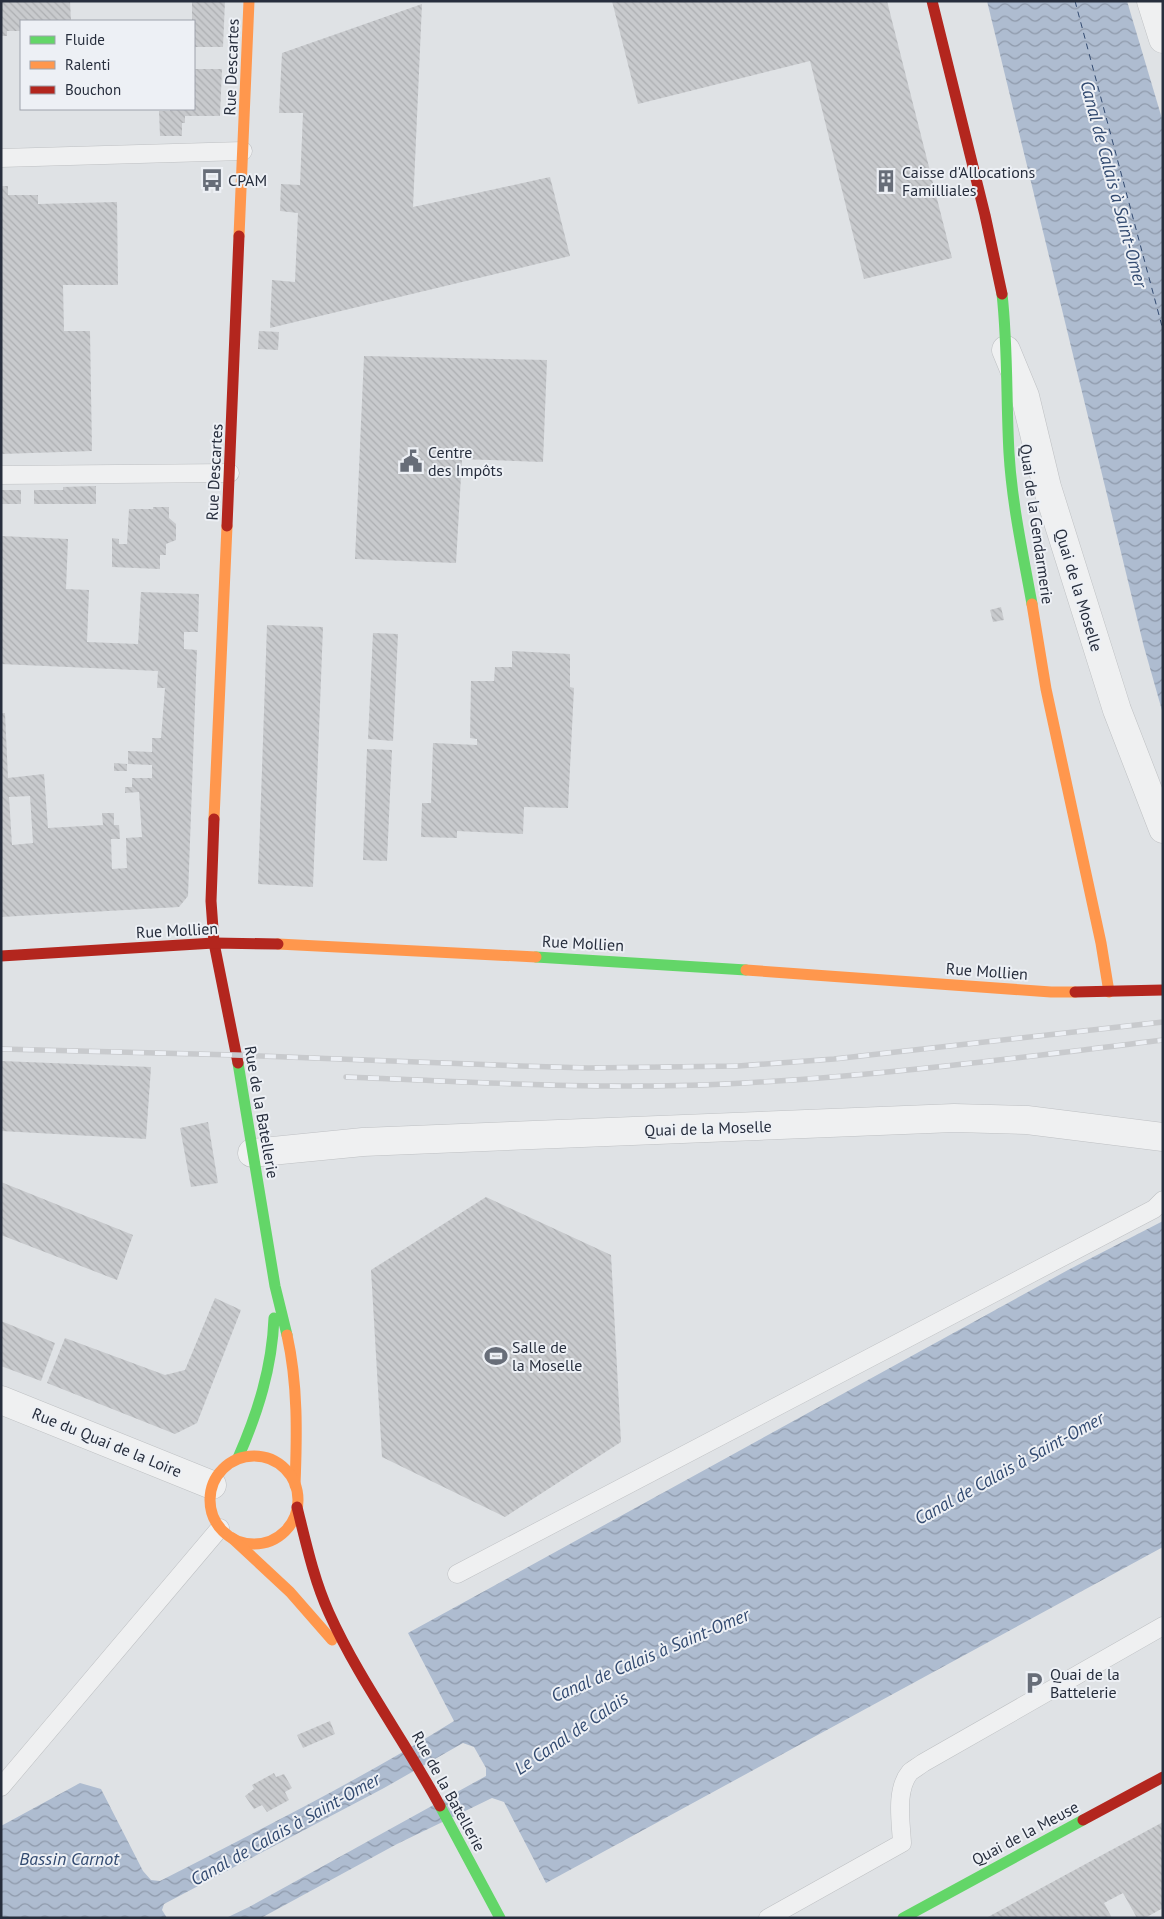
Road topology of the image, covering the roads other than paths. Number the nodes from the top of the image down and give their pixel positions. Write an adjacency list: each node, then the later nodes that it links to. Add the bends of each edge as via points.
1 (250, 1): 5 (street, Rue Descartes)
2 (932, 1): 7 (street, Quai de la Gendarmerie, via 995,255)
3 (1151, 1): 4 (street)
4 (1163, 39)
5 (243, 151): 6 (lane); 8 (street, Rue Descartes)
6 (1, 158)
7 (1006, 349): 10 (street, Quai de la Moselle, via 1025,396 1046,486 1116,710); 14 (street, Quai de la Gendarmerie, via 1009,456 1017,522 1046,689)
8 (230, 474): 9 (lane); 11 (street, Rue Descartes, via 211,901)
9 (1, 475)
10 (1163, 829)
11 (214, 943): 12 (street, Rue Mollien); 14 (street, Rue Mollien, via 364,946 1051,992); 16 (street, Rue de la Batellerie, via 231,1022)
12 (1, 956)
13 (1163, 990): 14 (street, Rue Mollien)
14 (1109, 992)
15 (1163, 1137): 16 (street, Quai de la Moselle, via 1027,1120 954,1118 362,1142)
16 (252, 1154): 18 (street, Rue de la Batellerie)
17 (1163, 1200): 25 (lane, via 1154,1209)
18 (275, 1286): 20 (street, Rue de la Batellerie, via 274,1334 265,1392); 22 (street, Rue de la Batellerie, via 292,1357 297,1429)
19 (1, 1400): 21 (street, Rue du Quai de la Loire)
20 (238, 1458): 21 (street, via 225,1466); 22 (street, via 268,1458 288,1471)
21 (212, 1485): 24 (street, via 210,1507 215,1522)
22 (295, 1485): 23 (street)
23 (297, 1507): 24 (street, via 288,1528 276,1538 254,1544 238,1542); 27 (street, Rue de la Batellerie, via 320,1589)
24 (226, 1533): 27 (street, Rue de la Batellerie, via 290,1592); 29 (lane)
25 (457, 1574)
26 (1163, 1626): 31 (lane, via 923,1762 910,1772 900,1802 902,1843)
27 (366, 1682): 30 (street, Rue de la Batellerie, via 422,1774)
28 (1163, 1777): 32 (street, Quai de la Meuse)
29 (1, 1787)
30 (500, 1918)
31 (768, 1918)
32 (903, 1918)

